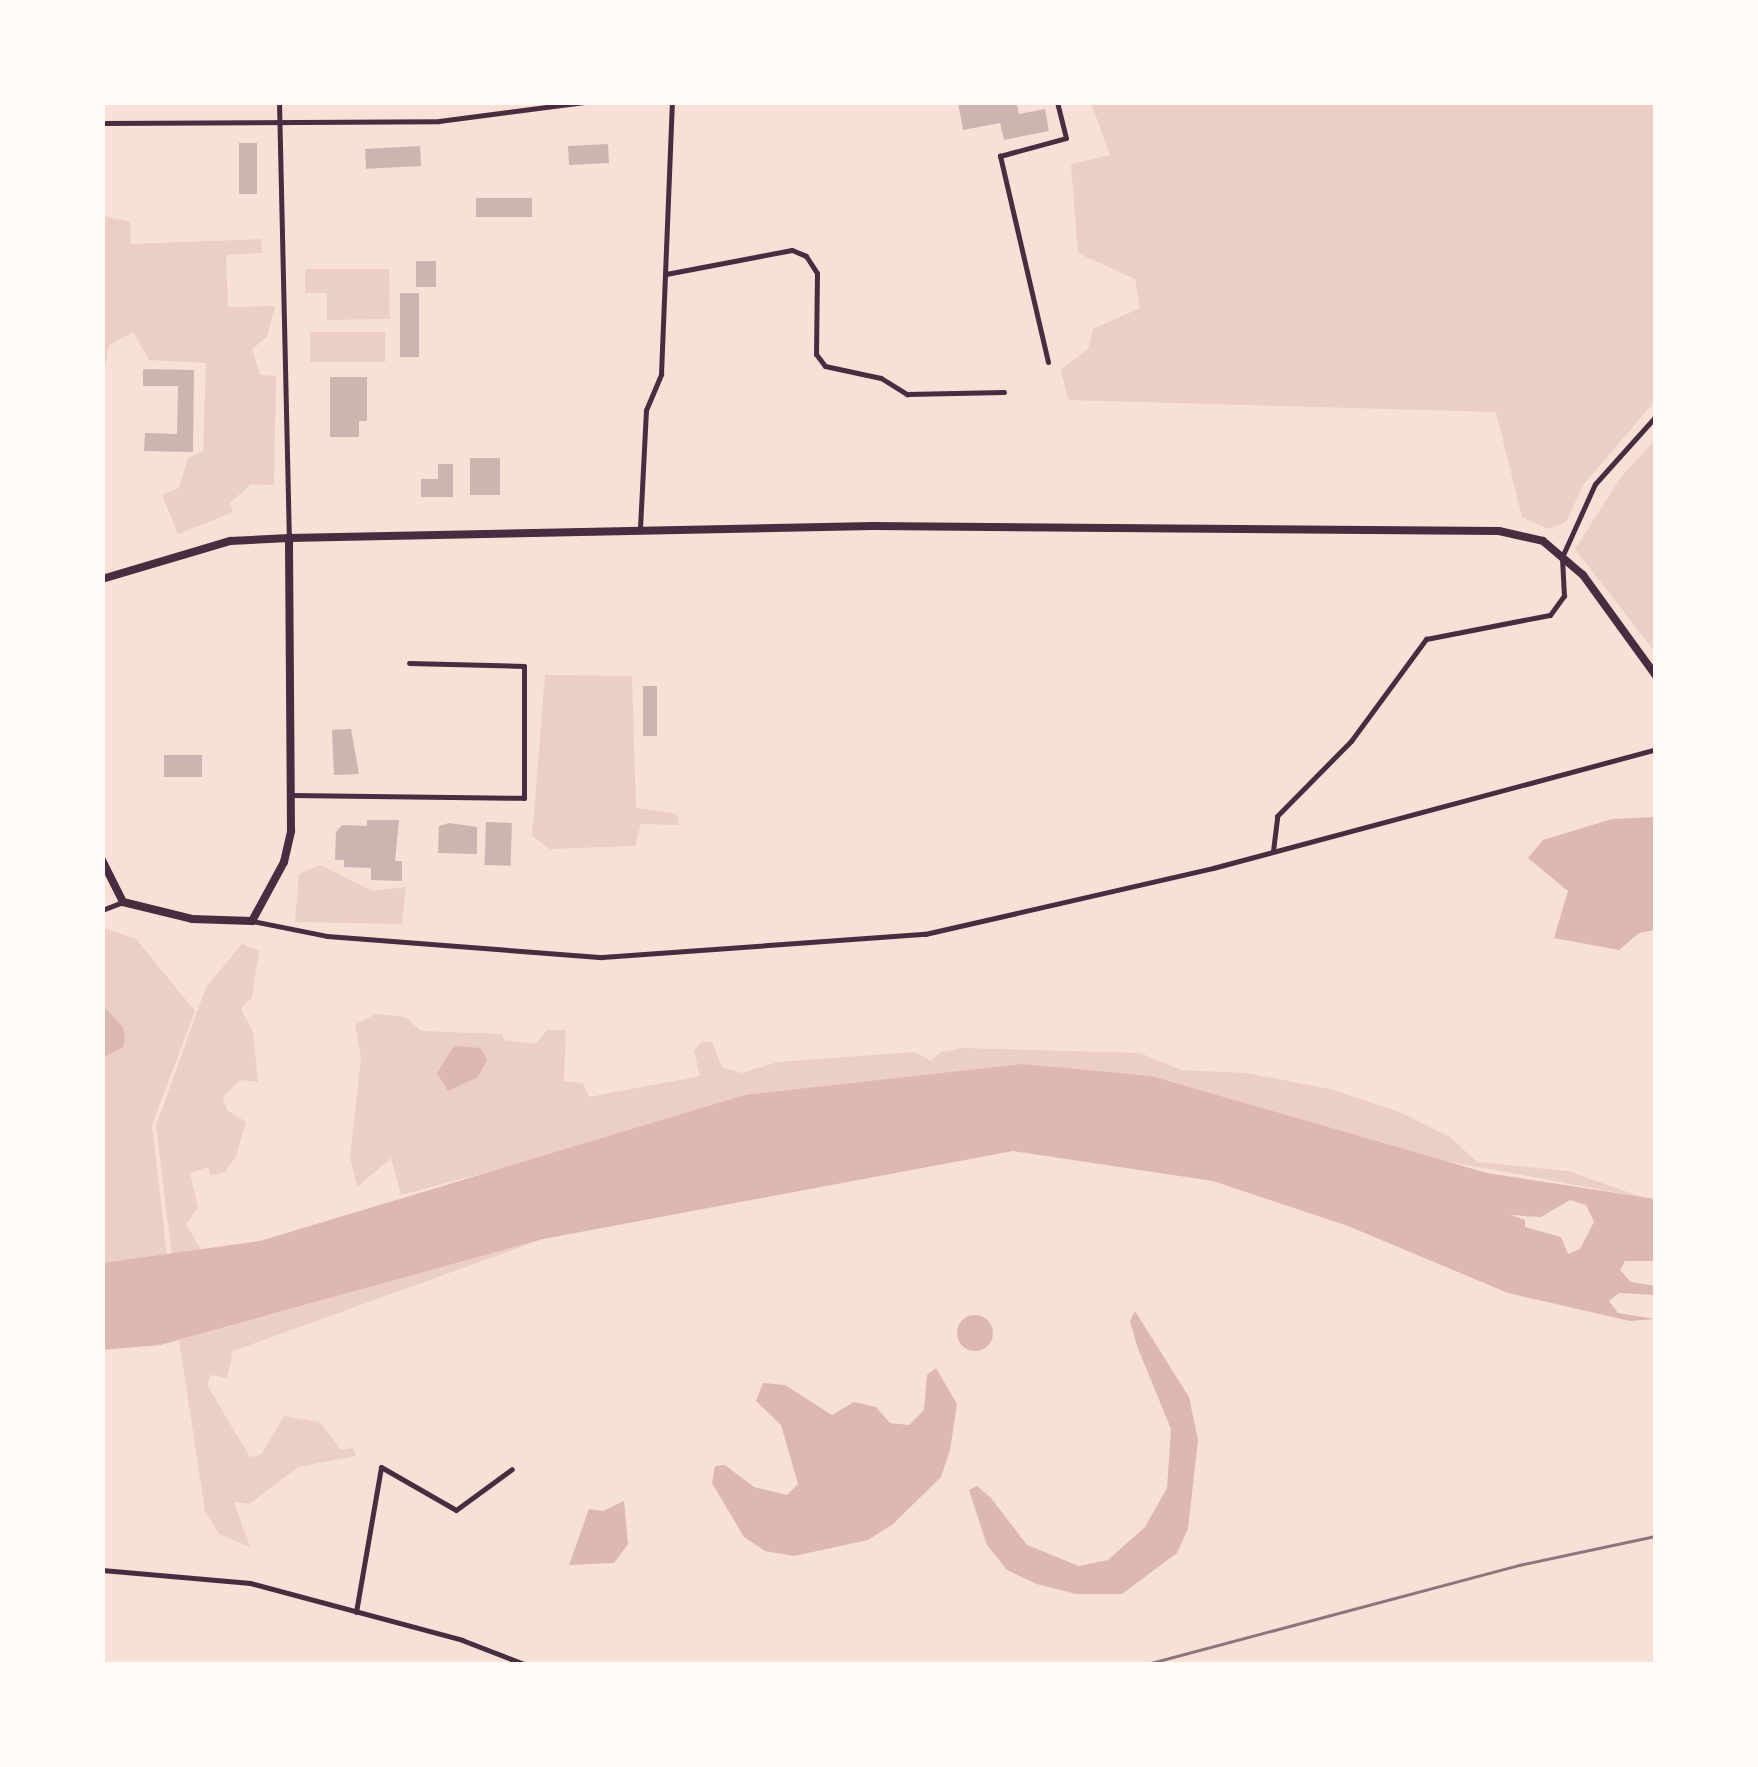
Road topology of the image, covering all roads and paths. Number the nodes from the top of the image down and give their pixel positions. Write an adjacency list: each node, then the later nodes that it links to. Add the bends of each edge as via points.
1 (279, 102): 5 (street)
2 (585, 102): 5 (street, via 438,121)
3 (672, 102): 7 (street)
4 (1057, 102): 8 (street, via 1066,138 1000,156)
5 (280, 122): 6 (street); 12 (street)
6 (102, 123)
7 (666, 274): 9 (street, via 792,250 806,256 817,274 816,354 825,366 881,378 907,394); 11 (street, via 661,374 642,441)
8 (1048, 362)
9 (1004, 392)
10 (1656, 416): 13 (street, via 1595,484)
11 (640, 528): 12 (street); 13 (street, via 1499,531 1543,541)
12 (289, 538): 14 (street, via 230,541); 18 (street)
13 (1562, 557): 16 (street); 19 (street, via 1564,596 1550,615 1426,640 1351,741 1277,816)
14 (102, 578)
15 (409, 663): 18 (street, via 524,666 524,798)
16 (1656, 676)
17 (1656, 750): 19 (street)
18 (291, 795): 23 (street, via 284,862)
19 (1274, 852): 23 (street, via 974,926 668,955 410,944)
20 (102, 860): 21 (street)
21 (123, 902): 22 (street); 23 (street, via 192,919)
22 (102, 910)
23 (252, 921)
24 (512, 1469): 26 (street, via 456,1510 381,1467)
25 (102, 1570): 26 (street, via 250,1582)
26 (356, 1612): 27 (street)
27 (524, 1664)
28 (894, 1664): 29 (street)
29 (921, 1664)

